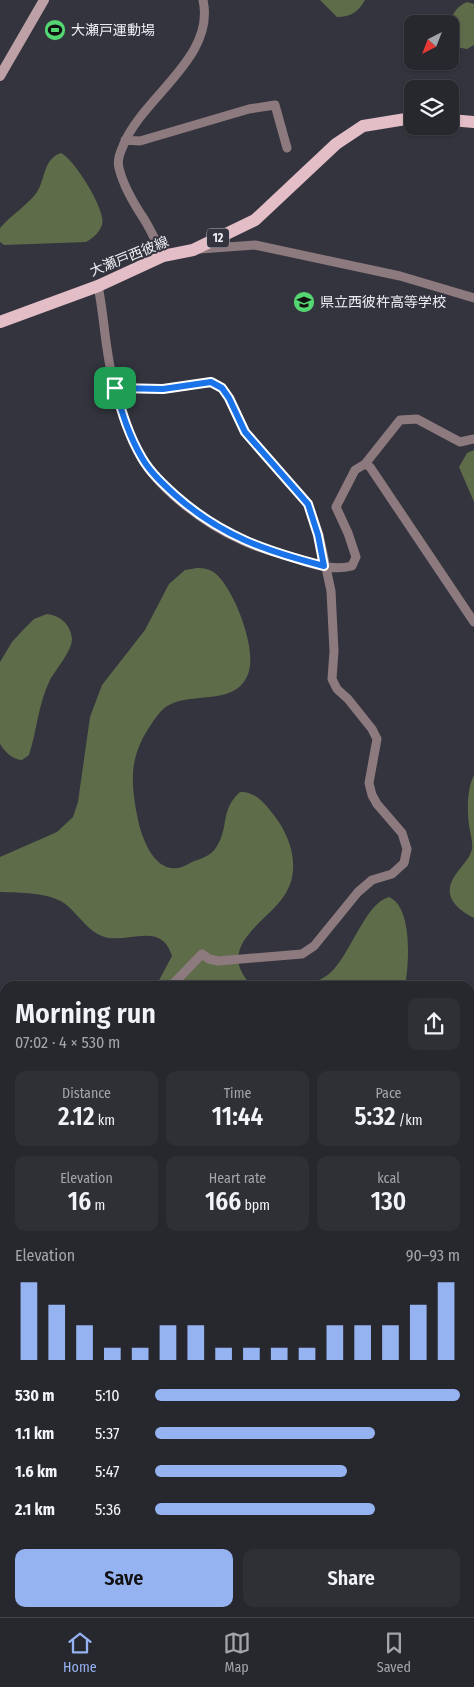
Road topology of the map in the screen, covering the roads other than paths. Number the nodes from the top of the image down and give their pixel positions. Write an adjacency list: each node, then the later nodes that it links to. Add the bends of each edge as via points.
1 (44, 0): 3 (street)
2 (203, 0): 7 (street, via 203,28 198,41 178,73 137,119)
3 (0, 76)
4 (404, 119): 9 (main road, 大瀬戸西彼線 / 12, via 363,126 336,144 255,220)
5 (459, 121): 6 (main road)
6 (474, 122)
7 (125, 140): 8 (street, via 140,142 249,109 275,106); 10 (street, via 118,166)
8 (287, 148)
9 (192, 250): 10 (main road, 大瀬戸西彼線 / 12); 12 (street, via 255,245 400,276)
10 (163, 256): 11 (main road, 大瀬戸西彼線 / 12)
11 (98, 286): 13 (main road, 大瀬戸西彼線 / 12); 14 (street)
12 (474, 298)
13 (0, 322)
14 (115, 388): 17 (street, via 125,424 143,460 187,506 242,541); 17 (street, via 163,389 211,382 222,388 245,432 308,504)
15 (474, 439): 16 (street, via 460,442 417,419 400,420)
16 (366, 464): 17 (street, via 355,470 336,507 356,557 352,566 340,569); 18 (street)
17 (324, 566): 19 (street, via 331,591 332,679 372,729 377,740 369,783 372,795 402,833 407,849 404,863 392,874 372,880 358,892 314,946 302,954 218,961 202,954)
18 (474, 622)
19 (176, 981)

